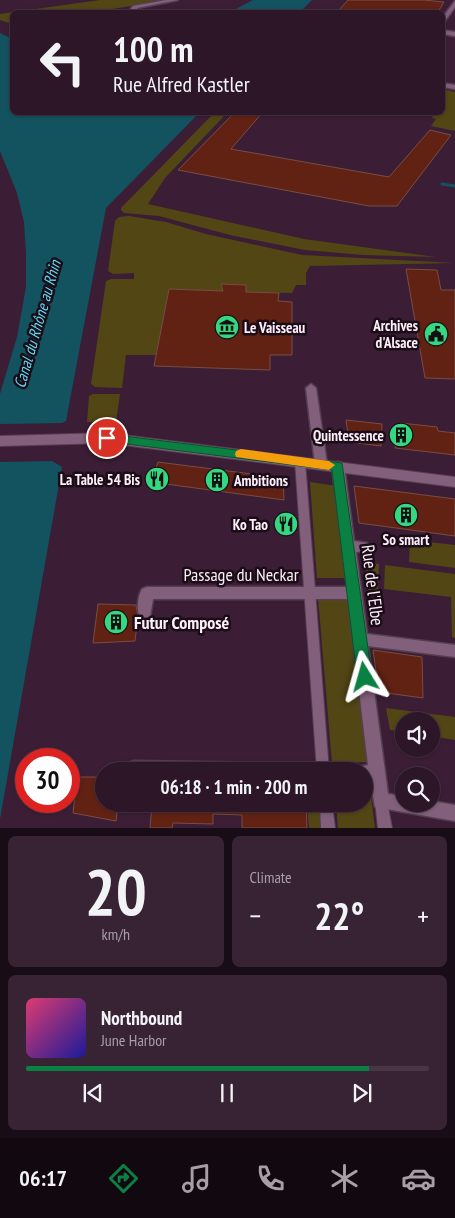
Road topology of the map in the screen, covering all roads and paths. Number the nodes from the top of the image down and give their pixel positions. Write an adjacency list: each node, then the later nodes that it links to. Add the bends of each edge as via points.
1 (175, 0): 3 (street)
2 (455, 3): 4 (street)
3 (133, 10)
4 (445, 18)
5 (311, 388): 8 (street)
6 (0, 441): 7 (street, via 107,438)
7 (300, 461): 8 (street); 11 (street)
8 (321, 464): 9 (street)
9 (338, 466): 10 (street); 12 (street, Rue de l'Elbe, via 355,546)
10 (455, 482)
11 (310, 593): 12 (street, Passage du Neckar); 13 (street, Passage du Neckar, via 147,593); 16 (street)
12 (354, 593): 14 (street, Rue de l'Elbe)
13 (145, 613)
14 (360, 639): 15 (street); 17 (street, Rue de l'Elbe)
15 (455, 651)
16 (322, 762)
17 (370, 762)
18 (373, 779): 19 (street, Rue de l'Elbe)
19 (381, 801): 21 (street); 23 (street, Rue de l'Elbe)
20 (327, 812): 22 (street)
21 (455, 813)
22 (328, 828)
23 (385, 828)

